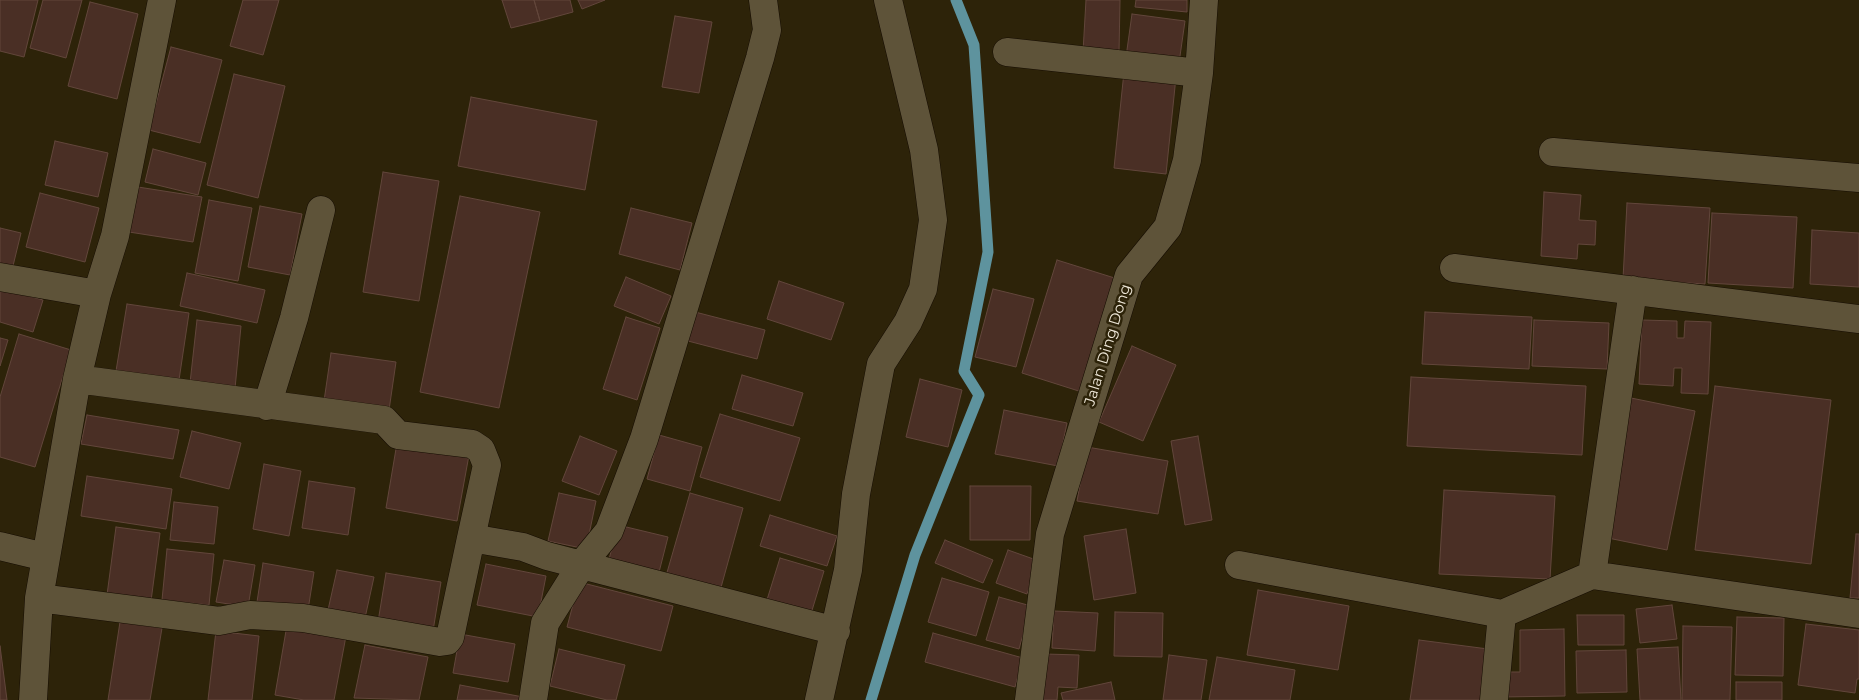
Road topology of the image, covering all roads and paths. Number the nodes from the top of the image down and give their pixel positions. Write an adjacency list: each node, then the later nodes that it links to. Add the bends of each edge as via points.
1 (162, 0): 13 (street, via 115,236)
2 (763, 0): 20 (street, via 767,30 764,45 644,438 609,531)
3 (888, 0): 26 (street, via 924,150 933,220 923,289 908,322 881,364 856,494 848,570)
4 (1204, 0): 6 (street, Jalan Ding Dong)
5 (1007, 52): 6 (street)
6 (1199, 74): 30 (street, Jalan Ding Dong, via 1186,160 1168,227 1129,275 1050,534)
7 (1553, 152): 8 (street)
8 (1859, 178)
9 (321, 210): 16 (street, via 294,318)
10 (1454, 268): 12 (street)
11 (0, 277): 13 (street)
12 (1633, 290): 14 (street); 22 (street)
13 (96, 294): 15 (street)
14 (1859, 319)
15 (77, 380): 16 (street); 19 (street)
16 (267, 406): 17 (street, via 384,420 398,435 472,444 481,450 487,465)
17 (471, 538): 20 (street, via 523,547); 23 (street, via 450,637 440,642 303,618 250,616 219,621)
18 (0, 546): 19 (street)
19 (45, 556): 23 (street)
20 (582, 564): 26 (street); 28 (street, via 545,623)
21 (1239, 565): 24 (street)
22 (1592, 575): 24 (street); 25 (street)
23 (39, 598): 27 (street)
24 (1502, 614): 31 (street)
25 (1859, 614)
26 (836, 631): 29 (street)
27 (33, 700)
28 (533, 700)
29 (819, 700)
30 (1030, 700)
31 (1494, 700)

